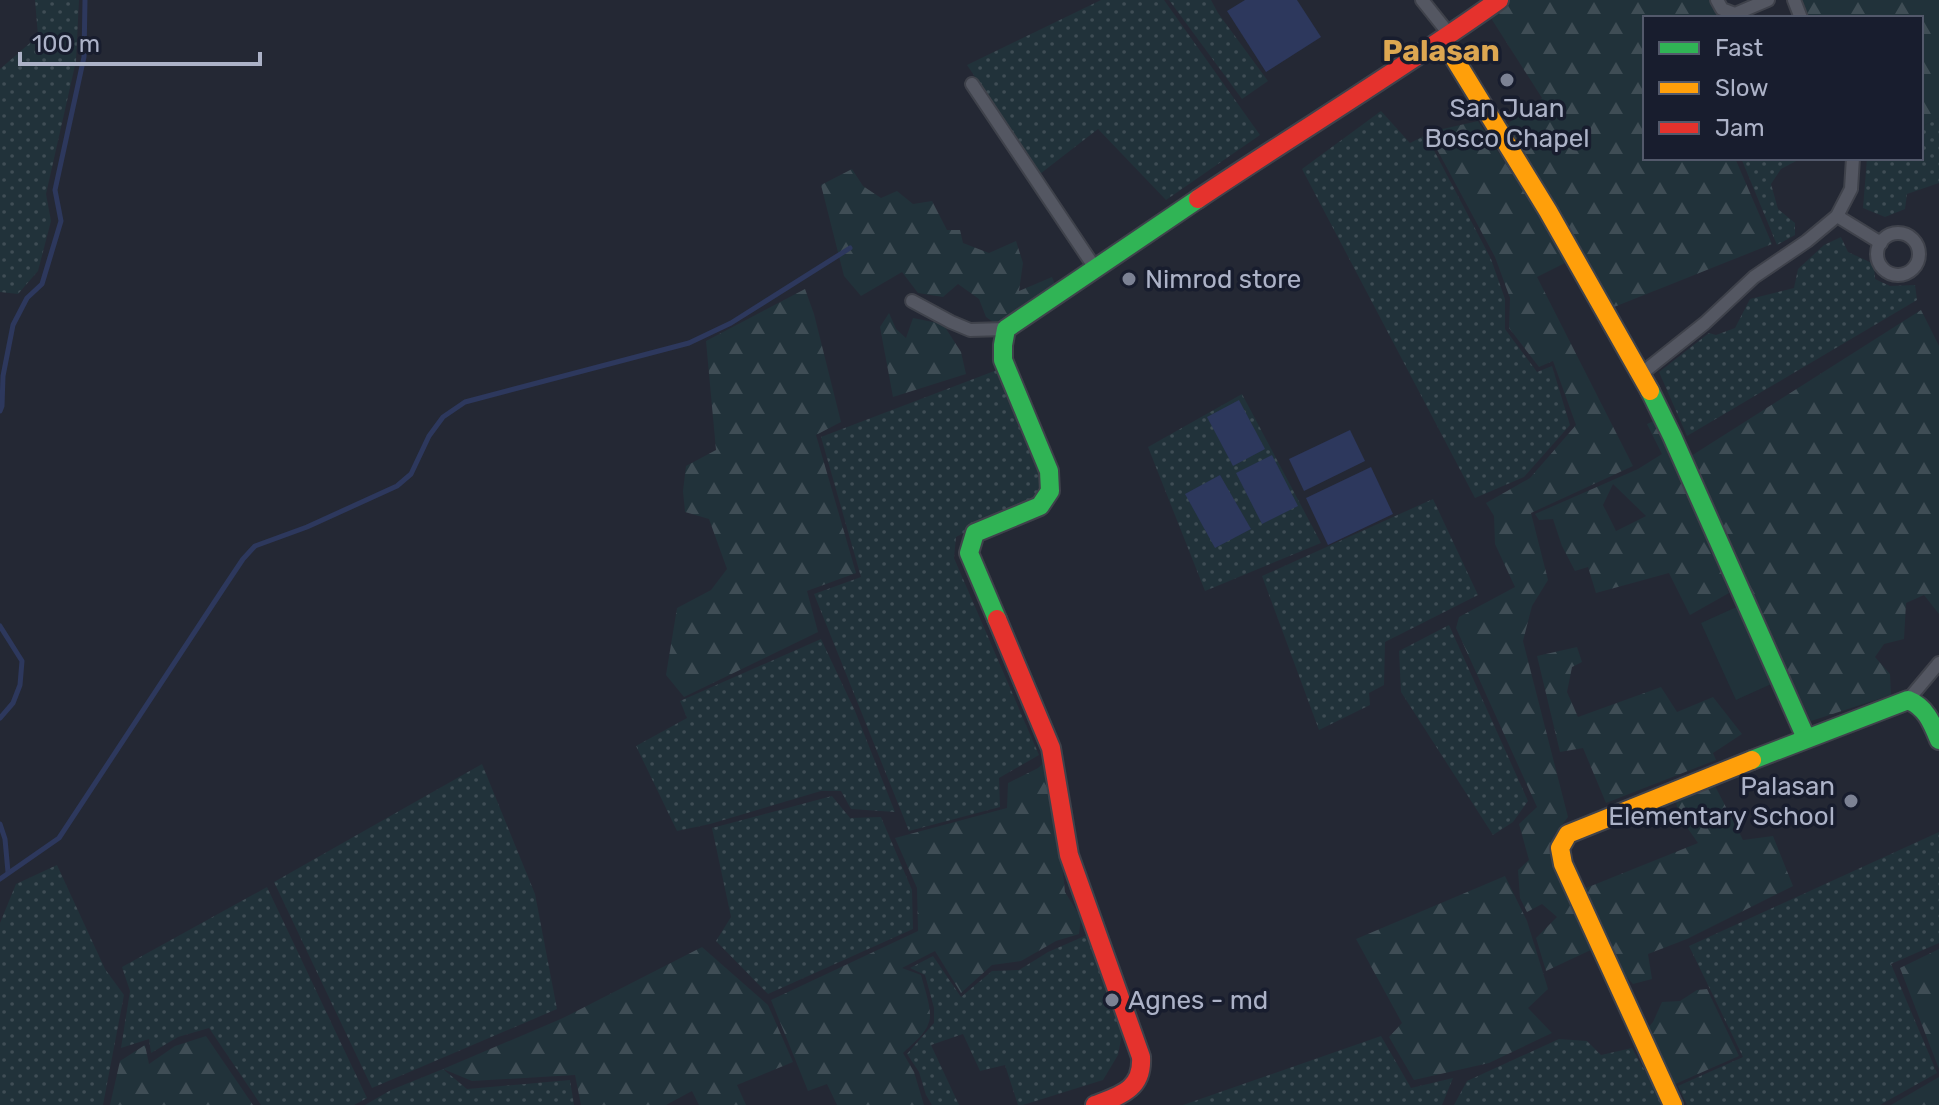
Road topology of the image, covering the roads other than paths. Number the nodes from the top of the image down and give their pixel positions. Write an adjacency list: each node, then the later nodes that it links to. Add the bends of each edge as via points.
1 (1422, 0): 5 (street)
2 (1499, 0): 5 (street)
3 (1717, 0): 4 (street, via 1722,9 1735,14)
4 (1768, 0)
5 (1446, 38): 10 (street); 13 (street)
6 (972, 84): 10 (street)
7 (1853, 160): 8 (street, via 1851,189)
8 (1837, 216): 9 (street); 13 (street, via 1754,277)
9 (1881, 243)
10 (1095, 268): 12 (street)
11 (912, 301): 12 (street, via 970,330)
12 (1006, 329): 18 (street, via 1003,360 1049,471 1050,491 1040,506 975,533 969,553 1051,748 1069,855 1141,1057 1141,1075 1132,1086)
13 (1641, 374): 16 (street)
14 (1939, 663): 15 (street)
15 (1908, 700): 16 (street); 17 (street, via 1923,707)
16 (1806, 738): 19 (street, via 1568,834 1560,848)
17 (1939, 740)
18 (1095, 1105)
19 (1673, 1105)

